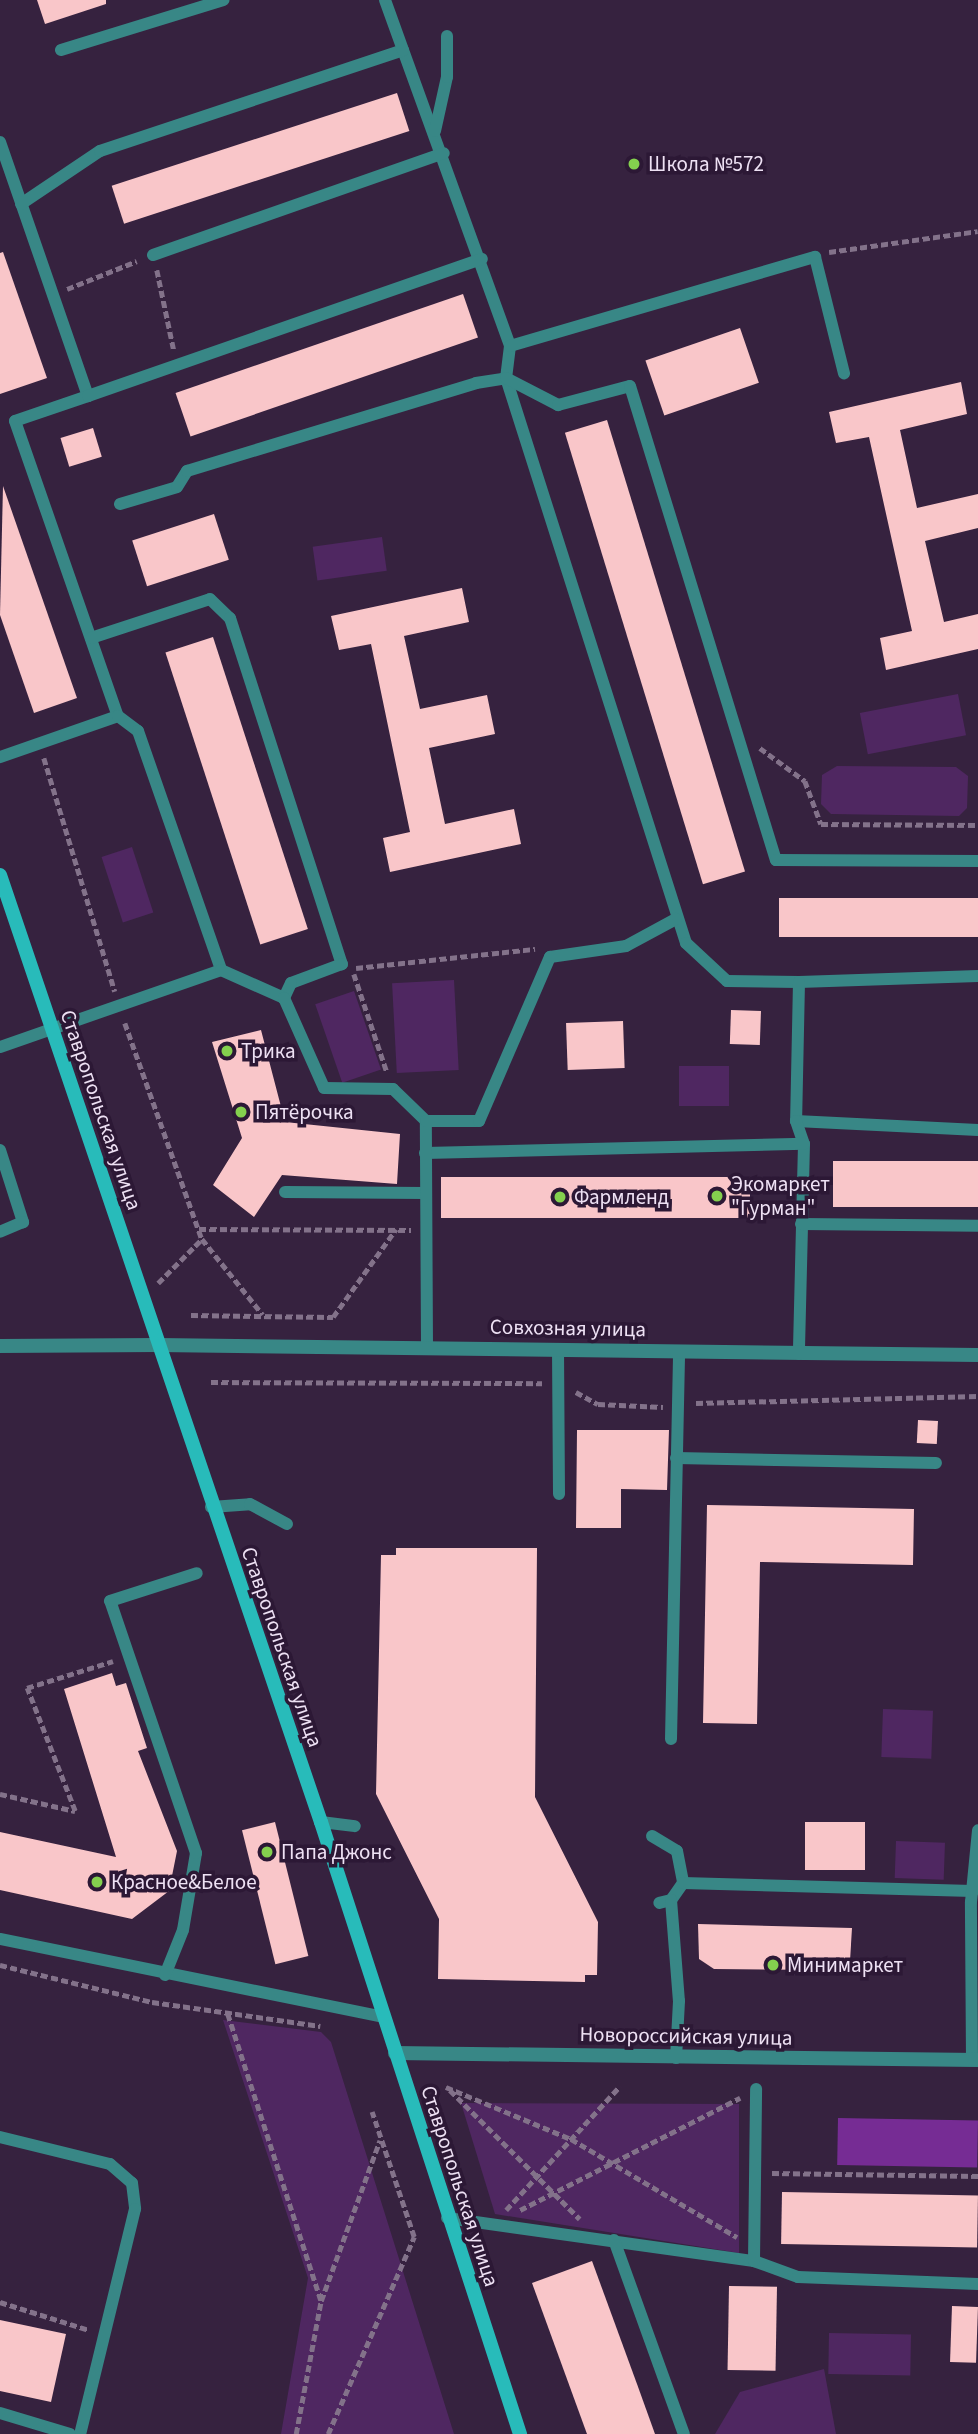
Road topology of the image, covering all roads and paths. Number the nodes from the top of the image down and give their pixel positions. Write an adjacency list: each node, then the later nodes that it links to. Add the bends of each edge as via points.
1 (224, 0): 5 (lane)
2 (385, 0): 4 (lane)
3 (447, 36): 6 (lane, via 447,77)
4 (403, 50): 6 (lane); 9 (lane, via 100,151)
5 (61, 51)
6 (435, 131): 8 (lane)
7 (0, 142): 9 (lane)
8 (444, 153): 11 (lane); 13 (lane)
9 (22, 204): 14 (lane)
10 (978, 231): 12 (path, via 845,246)
11 (153, 255): 14 (path); 16 (path)
12 (815, 257): 15 (lane); 17 (lane)
13 (482, 259): 15 (lane); 16 (lane)
14 (53, 294): 19 (lane)
15 (510, 346): 18 (lane)
16 (177, 364): 19 (lane)
17 (844, 373)
18 (506, 378): 20 (lane, via 187,471 177,487); 23 (lane, via 558,405 630,386); 29 (lane)
19 (88, 396): 21 (lane, via 15,421)
20 (120, 504)
21 (90, 638): 22 (lane); 31 (lane, via 210,599 230,618)
22 (118, 716): 24 (lane); 32 (lane, via 138,731)
23 (736, 731): 26 (path, via 805,781 821,824); 27 (lane, via 776,860)
24 (40, 743): 25 (lane); 36 (path)
25 (0, 757)
26 (978, 825)
27 (978, 861)
28 (0, 875): 37 (main road, Ставропольская улица)
29 (676, 919): 30 (lane, via 626,946); 34 (lane, via 692,950 727,981)
30 (550, 957): 31 (path, via 547,948); 40 (lane, via 479,1121)
31 (347, 966): 35 (lane, via 291,983); 39 (path)
32 (221, 970): 35 (lane); 36 (lane)
33 (978, 976): 34 (lane)
34 (799, 982): 41 (lane)
35 (284, 998): 39 (lane, via 324,1088)
36 (120, 1008): 37 (lane); 50 (path)
37 (53, 1033): 38 (lane); 58 (main road, Ставропольская улица)
38 (0, 1047)
39 (393, 1089): 40 (lane)
40 (426, 1121): 45 (lane)
41 (796, 1121): 42 (lane); 43 (lane)
42 (978, 1130)
43 (804, 1143): 45 (lane); 48 (lane)
44 (0, 1150): 53 (lane, via 23,1222)
45 (425, 1153): 47 (lane)
46 (285, 1192): 47 (lane)
47 (425, 1193): 52 (lane)
48 (801, 1224): 49 (lane); 63 (lane)
49 (978, 1226)
50 (199, 1229): 51 (path); 54 (path)
51 (396, 1230): 52 (path); 57 (path, via 333,1317)
52 (425, 1230): 60 (lane)
53 (0, 1233)
54 (202, 1239): 55 (path); 57 (path)
55 (156, 1285)
56 (191, 1315): 57 (path)
57 (263, 1316)
58 (158, 1345): 59 (street, Совхозная улица); 60 (street, Совхозная улица); 72 (main road, Ставропольская улица)
59 (0, 1346)
60 (427, 1346): 61 (street, Совхозная улица)
61 (558, 1350): 62 (street, Совхозная улица); 66 (lane)
62 (678, 1351): 63 (street, Совхозная улица); 68 (lane)
63 (799, 1354): 64 (street, Совхозная улица)
64 (978, 1355)
65 (211, 1382): 66 (path)
66 (559, 1382): 68 (path, via 598,1404); 71 (lane)
67 (978, 1396): 68 (path, via 730,1399)
68 (677, 1405): 69 (lane)
69 (676, 1458): 70 (lane); 76 (lane)
70 (936, 1463)
71 (559, 1494)
72 (211, 1507): 73 (lane, via 250,1504); 78 (main road, Ставропольская улица)
73 (287, 1524)
74 (197, 1573): 75 (lane, via 110,1601)
75 (129, 1656): 77 (path, via 27,1688 75,1811); 87 (lane, via 196,1853 183,1930)
76 (671, 1739)
77 (0, 1794)
78 (321, 1822): 79 (lane); 89 (main road, Ставропольская улица)
79 (355, 1826)
80 (978, 1830): 82 (lane)
81 (652, 1836): 83 (lane, via 677,1851)
82 (978, 1876): 84 (lane)
83 (683, 1883): 84 (lane); 92 (lane, via 665,1902 679,2001)
84 (972, 1891): 93 (lane)
85 (0, 1939): 87 (lane)
86 (0, 1965): 88 (path, via 152,2002)
87 (165, 1975): 89 (lane)
88 (228, 2014): 90 (path); 112 (path)
89 (383, 2017): 91 (main road, Ставропольская улица)
90 (320, 2026)
91 (395, 2053): 92 (street, Новороссийская улица); 105 (main road, Ставропольская улица)
92 (676, 2057): 93 (street, Новороссийская улица)
93 (975, 2060)
94 (620, 2085): 99 (path)
95 (756, 2089): 100 (path); 101 (lane)
96 (372, 2112): 98 (path)
97 (0, 2137): 114 (lane, via 110,2164 132,2183 135,2209)
98 (381, 2138): 112 (path); 119 (path, via 414,2237)
99 (571, 2139): 100 (path); 102 (path); 102 (path, via 446,2087)
100 (614, 2163): 104 (path); 109 (path)
101 (756, 2173): 103 (path); 109 (lane)
102 (536, 2174): 104 (path); 106 (path)
103 (978, 2176)
104 (556, 2192): 106 (path); 107 (path)
105 (447, 2218): 106 (lane); 120 (main road, Ставропольская улица)
106 (494, 2224): 107 (lane)
107 (596, 2237): 108 (lane)
108 (614, 2240): 110 (lane); 121 (lane)
109 (754, 2247): 110 (lane)
110 (754, 2261): 111 (lane, via 798,2277)
111 (978, 2284)
112 (321, 2301): 118 (path)
113 (0, 2302): 114 (path)
114 (105, 2335): 117 (lane)
115 (0, 2413): 116 (lane)
116 (70, 2434)
117 (80, 2434)
118 (296, 2434)
119 (328, 2434)
120 (520, 2434)
121 (684, 2434)

